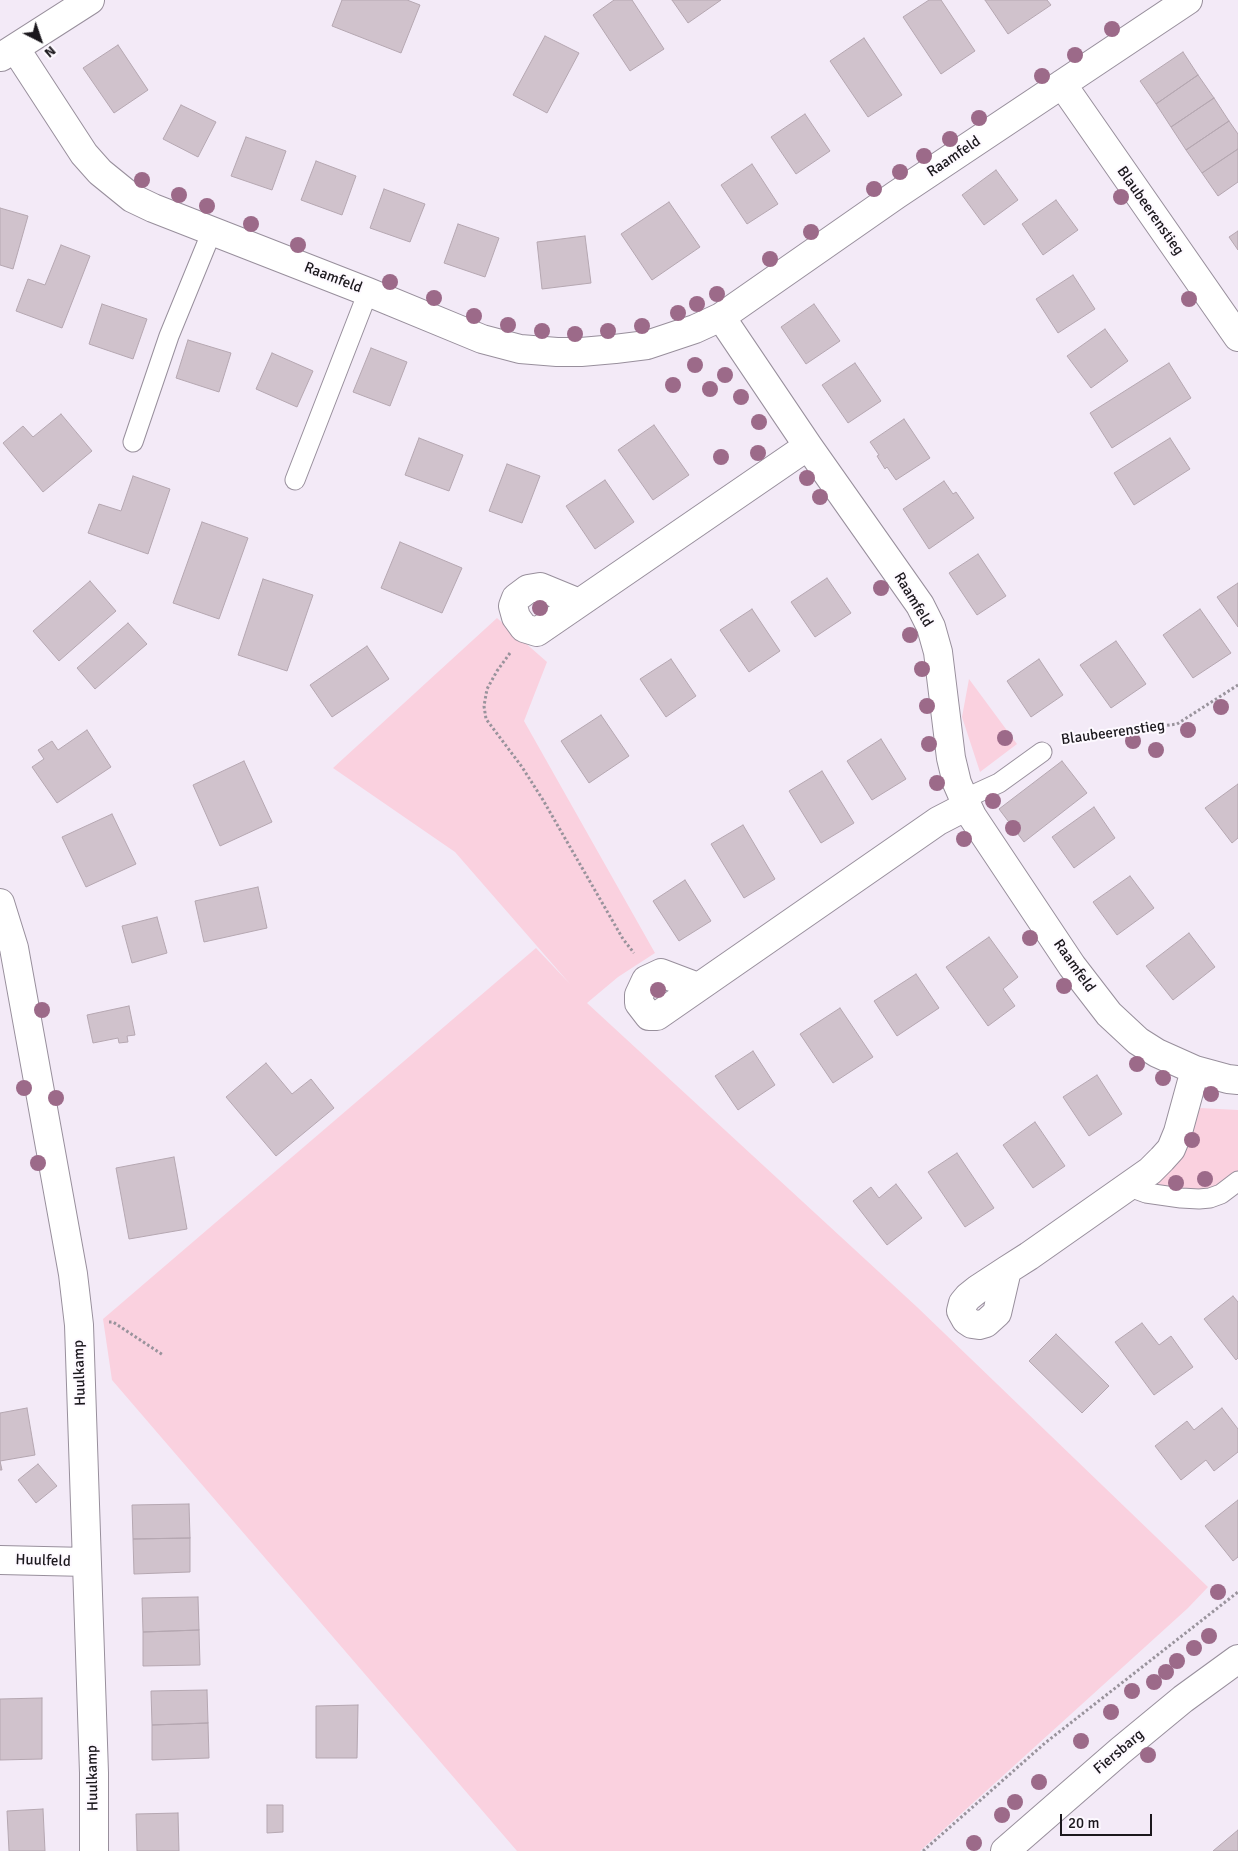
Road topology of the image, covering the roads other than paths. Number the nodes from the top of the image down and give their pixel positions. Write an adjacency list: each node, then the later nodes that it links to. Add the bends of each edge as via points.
1 (90, 0): 3 (street)
2 (1188, 0): 4 (street, Raamfeld)
3 (8, 53): 5 (street, Raamfeld, via 100,172 132,198)
4 (1062, 84): 7 (street, Raamfeld); 8 (street, Blaubeerenstieg)
5 (212, 231): 6 (street, Raamfeld); 9 (lane, via 169,336)
6 (368, 292): 7 (street, Raamfeld, via 482,339 520,349 556,352 647,345 688,332); 11 (lane)
7 (721, 316): 10 (street, Raamfeld)
8 (1238, 338)
9 (133, 442)
10 (808, 446): 12 (street); 14 (street, Raamfeld, via 920,604 931,627 938,652 951,758)
11 (295, 480)
12 (579, 603): 12 (street, via 537,632 524,628 513,606 516,598 528,589 540,587)
13 (1042, 752): 14 (lane, Blaubeerenstieg, via 999,783)
14 (965, 802): 16 (street); 17 (street, Raamfeld, via 1072,966 1109,1014 1138,1041)
15 (0, 903): 23 (street, Huulkamp, via 14,948 73,1274 79,1325)
16 (698, 987): 16 (street, via 657,1016 649,1016 639,1003 638,995 646,980 661,973)
17 (1195, 1070): 18 (street, Raamfeld); 20 (street, via 1171,1149 1150,1171)
18 (1238, 1080)
19 (1238, 1181): 20 (lane, via 1221,1194 1199,1199 1146,1192)
20 (1127, 1186): 21 (street)
21 (1007, 1270)
22 (0, 1560): 23 (street, Huulfeld)
23 (87, 1562): 25 (street, Huulkamp)
24 (1238, 1659): 26 (street, Fiersbarg, via 1120,1751)
25 (94, 1851)
26 (1005, 1851)

